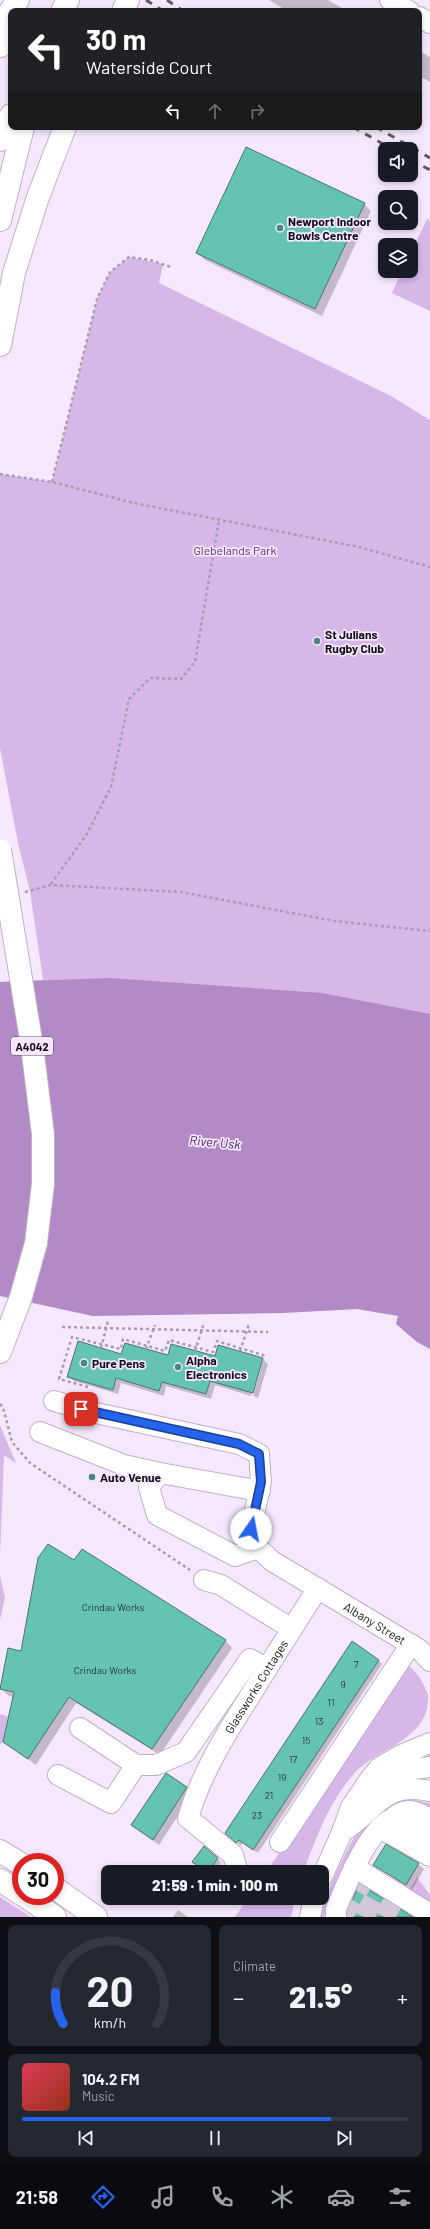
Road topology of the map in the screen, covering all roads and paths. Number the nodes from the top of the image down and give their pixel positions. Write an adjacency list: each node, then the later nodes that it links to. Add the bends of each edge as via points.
1 (390, 0): 2 (street)
2 (404, 8)
3 (8, 14): 4 (main road)
4 (0, 26)
5 (8, 30): 6 (main road)
6 (0, 46)
7 (8, 122): 10 (main road)
8 (21, 130): 11 (main road)
9 (64, 130): 13 (main road, via 38,197 14,274)
10 (0, 140)
11 (0, 220)
12 (171, 267): 15 (path, via 129,257 110,272 97,299)
13 (0, 344)
14 (0, 474): 15 (path)
15 (52, 482): 16 (path, via 134,503)
16 (219, 520): 17 (path, via 359,548); 19 (path, via 195,662 181,679 150,678 129,699 111,787 87,834)
17 (430, 567)
18 (0, 850): 37 (main road, A4042, bridge, via 32,1046 43,1134 43,1170 36,1243 21,1298)
19 (51, 884): 20 (path); 21 (path, via 181,892 334,921)
20 (22, 893)
21 (430, 931)
22 (108, 1321): 27 (path)
23 (204, 1323): 29 (path)
24 (249, 1324): 30 (path)
25 (155, 1325): 28 (path)
26 (62, 1327): 27 (path)
27 (106, 1328): 28 (path); 32 (path)
28 (153, 1329): 29 (path); 33 (path)
29 (201, 1331): 30 (path); 34 (path)
30 (246, 1332): 31 (path); 35 (path)
31 (268, 1332)
32 (102, 1346): 33 (path, via 120,1350 123,1339); 39 (path, via 72,1337 59,1379)
33 (146, 1347): 34 (path, via 165,1351 169,1340)
34 (196, 1347): 35 (path, via 213,1352 217,1341); 36 (path)
35 (241, 1350): 38 (path)
36 (195, 1351)
37 (0, 1352)
38 (266, 1356)
39 (88, 1387)
40 (54, 1401): 44 (street, via 96,1413 239,1444 259,1454)
41 (0, 1404): 46 (path, via 12,1442 30,1463)
42 (40, 1432): 43 (street, via 124,1465)
43 (160, 1473): 44 (street); 45 (street, via 149,1487 157,1515 235,1556)
44 (260, 1490): 45 (street, via 251,1529)
45 (258, 1548): 47 (street, Albany Street, via 272,1561)
46 (204, 1580): 48 (street, via 220,1585)
47 (318, 1588): 48 (street, Glassworks Cottages); 49 (street, Albany Street)
48 (292, 1629): 51 (street, Glassworks Cottages)
49 (411, 1644): 50 (street, Albany Street); 63 (street)
50 (430, 1661)
51 (267, 1669): 54 (street, via 250,1660 186,1752 156,1765); 67 (street, Glassworks Cottages, via 226,1734 197,1788 188,1818 233,1855)
52 (80, 1728): 54 (street)
53 (430, 1743): 58 (street, via 379,1768)
54 (136, 1765): 56 (street, via 111,1803)
55 (430, 1767): 58 (street, via 414,1769 377,1786)
56 (58, 1775)
57 (430, 1791): 61 (street, via 411,1788 394,1791 373,1805 357,1823)
58 (351, 1807): 61 (street)
59 (428, 1818): 60 (street, via 412,1810 405,1810)
60 (385, 1824): 62 (street); 65 (street, via 391,1834); 69 (street)
61 (342, 1832): 68 (street)
62 (430, 1838)
63 (280, 1842)
64 (0, 1851): 66 (main road)
65 (430, 1856)
66 (12, 1858)
67 (236, 1865)
68 (327, 1865)
69 (354, 1867): 75 (street); 76 (street)
70 (0, 1880): 71 (main road)
71 (12, 1888)
72 (64, 1894): 78 (main road)
73 (38, 1905): 77 (main road)
74 (313, 1905): 79 (street)
75 (335, 1914)
76 (430, 1914)
77 (55, 1917)
78 (96, 1917)
79 (310, 1917)

